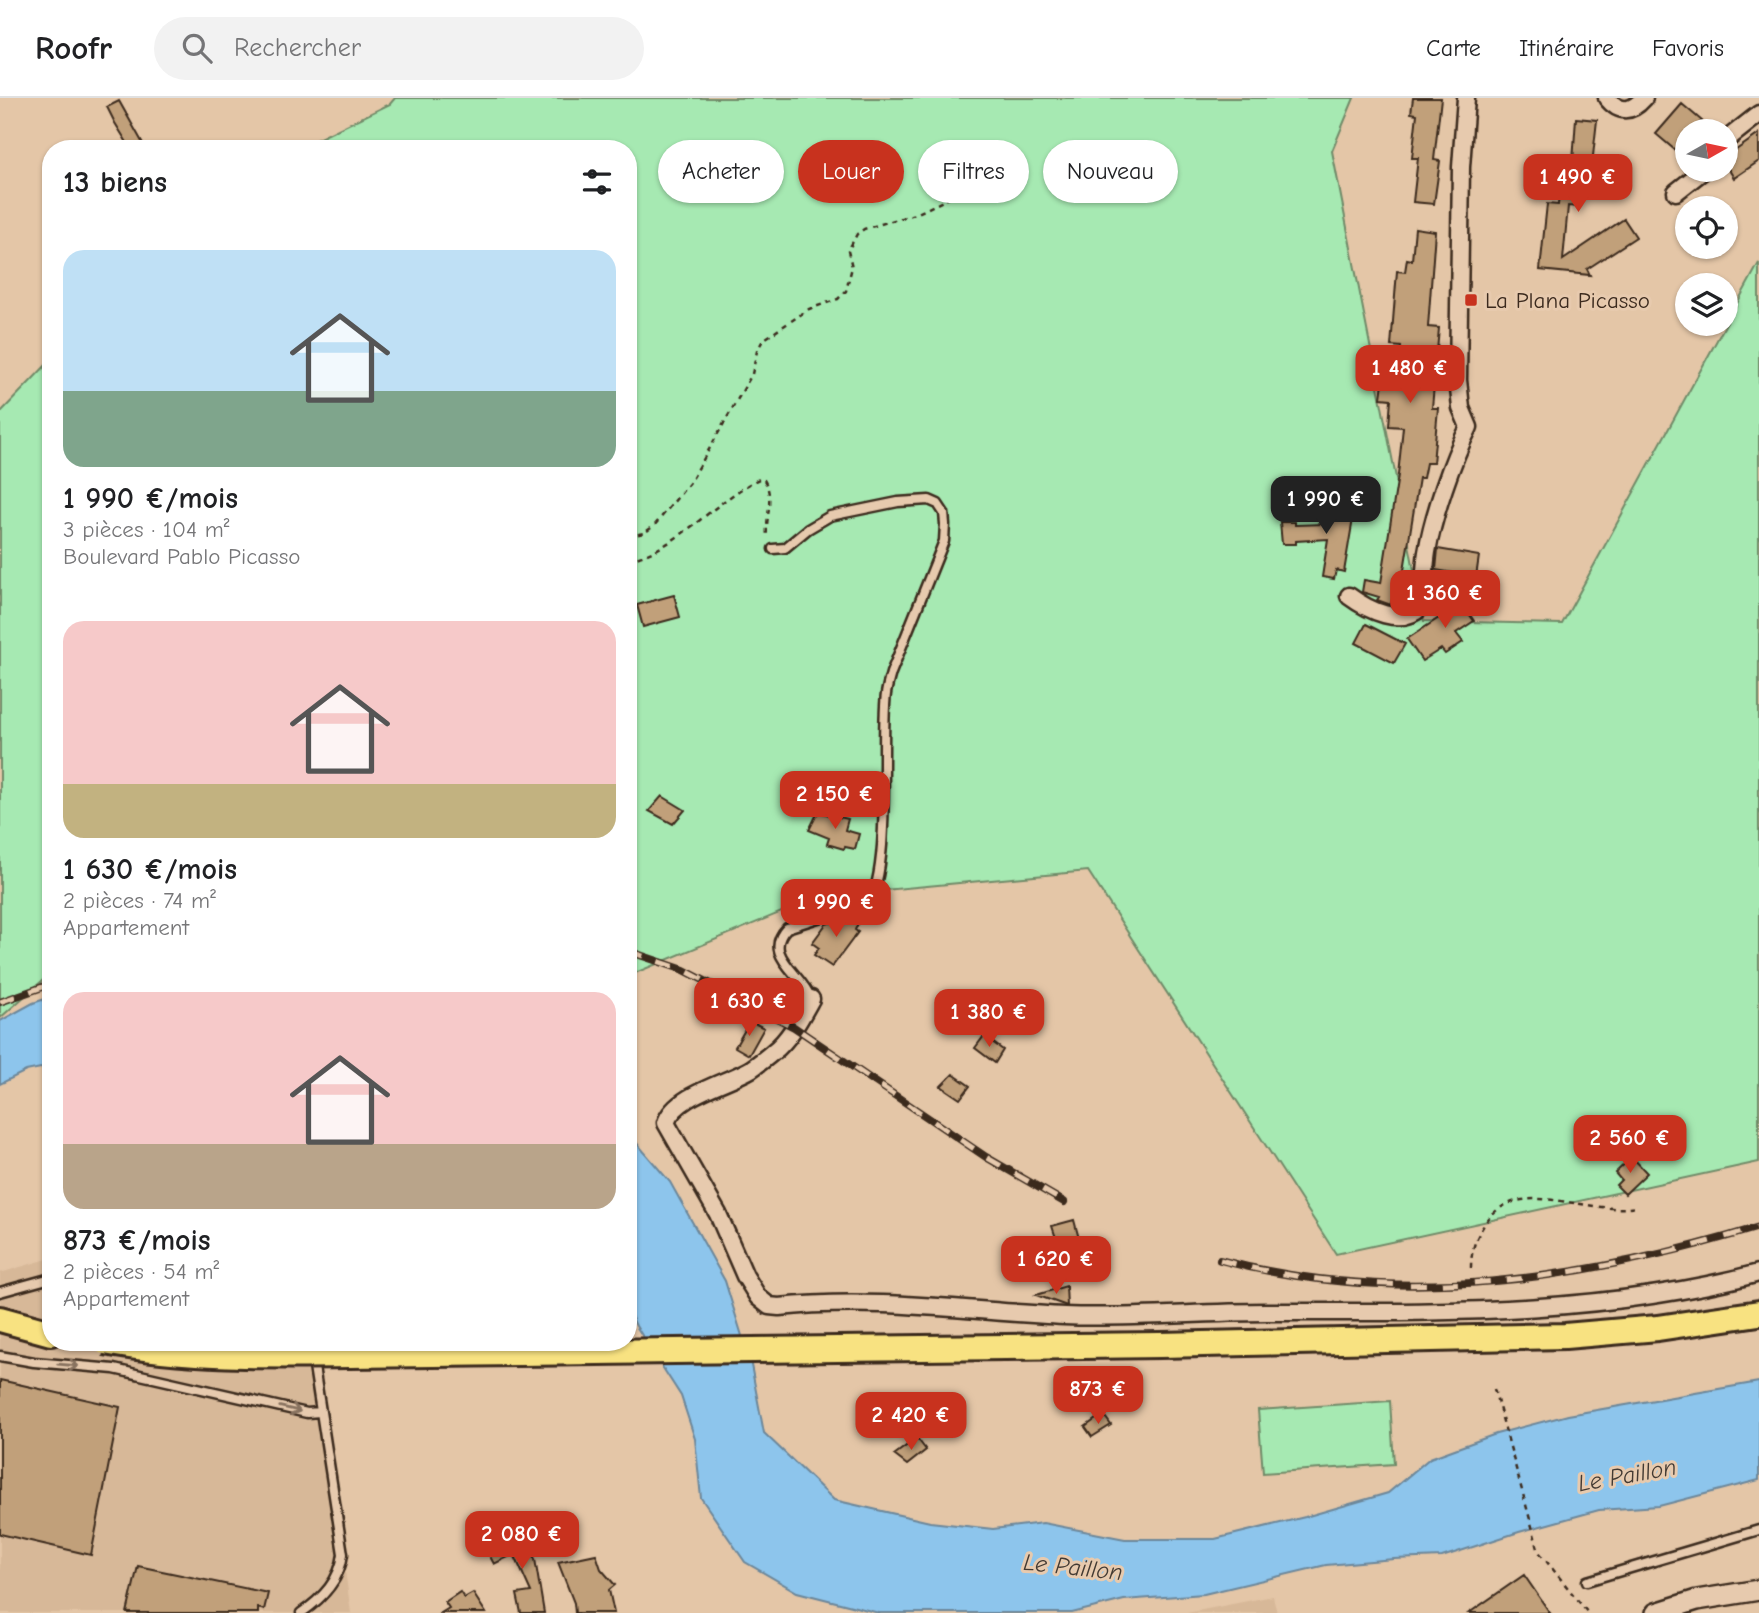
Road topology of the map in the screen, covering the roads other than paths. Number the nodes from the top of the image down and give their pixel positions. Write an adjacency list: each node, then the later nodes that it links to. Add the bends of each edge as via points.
1 (1466, 98): 9 (street, via 1458,380 1469,427 1457,450 1433,528 1422,607 1405,617 1395,616 1374,612)
2 (1607, 98): 3 (street, via 1626,111)
3 (1644, 98)
4 (1759, 114): 5 (street)
5 (1738, 131)
6 (1689, 182): 7 (street)
7 (1676, 192)
8 (773, 549): 10 (lane, via 785,548 830,516 851,510 929,500 944,513 944,541 886,695 877,886 868,902 787,928 779,937 781,957)
9 (1349, 596)
10 (811, 999): 11 (street, via 776,1050 751,1069 697,1094 673,1110 666,1122 718,1214 746,1276 769,1306 875,1303 1066,1316 1448,1311 1582,1303 1721,1283)
11 (1759, 1273)
12 (42, 1280): 13 (lane)
13 (0, 1292)
14 (1759, 1300): 20 (main road, via 1563,1325)
15 (0, 1309): 18 (main road)
16 (1759, 1313): 20 (main road, via 1565,1336)
17 (0, 1319): 19 (main road)
18 (42, 1320)
19 (42, 1331)
20 (807, 1344): 21 (main road)
21 (637, 1346)
22 (176, 1351): 24 (main road, bridge, via 275,1356)
23 (310, 1351): 26 (lane)
24 (349, 1351)
25 (0, 1356): 26 (lane, one-way to 26, via 114,1369 307,1413)
26 (320, 1412): 30 (lane, via 344,1554 337,1578)
27 (1759, 1530): 28 (lane)
28 (1587, 1581)
29 (1759, 1590): 31 (street, via 1697,1600)
30 (302, 1613)
31 (1656, 1613)

